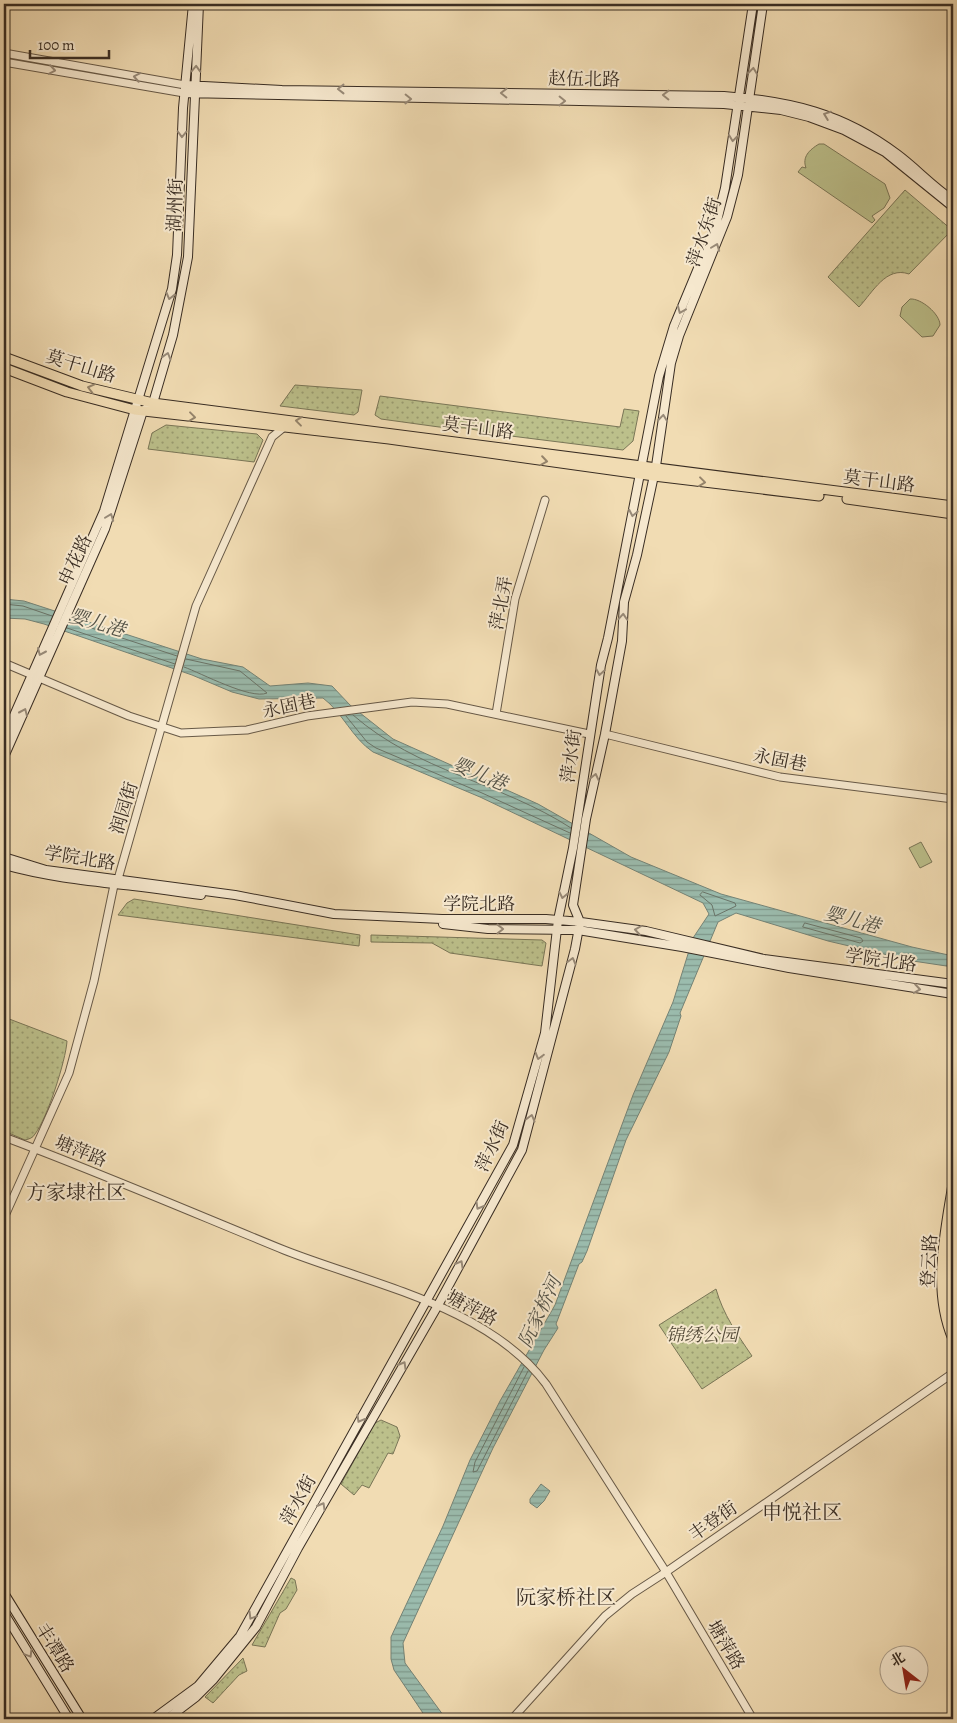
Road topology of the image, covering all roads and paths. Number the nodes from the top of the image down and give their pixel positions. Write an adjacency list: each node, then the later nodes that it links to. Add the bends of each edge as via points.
1 (753, 4): 9 (main road, 萍水东街)
2 (763, 4): 10 (main road, 萍水东街, one-way to 2)
3 (196, 6): 6 (main road, 湖州街, one-way to 3); 7 (main road, 湖州街)
4 (4, 54): 7 (street, one-way to 4)
5 (4, 62): 7 (street, one-way to 7)
6 (195, 86): 7 (main road, 赵伍北路); 8 (main road, 湖州街); 9 (main road, 赵伍北路, one-way to 6)
7 (184, 89): 8 (main road, 赵伍北路); 15 (main road, 湖州街, one-way to 15, via 172,289)
8 (195, 95): 9 (main road, 赵伍北路, one-way to 9); 16 (main road, 湖州街, one-way to 8, via 177,318 188,257)
9 (737, 101): 10 (main road, 赵伍北路); 22 (main road, 萍水东街, one-way to 22, via 725,188 712,234 674,326 659,376)
10 (749, 102): 11 (main road, 赵伍北路, one-way to 10, via 884,145 847,124 804,106); 12 (main road, 赵伍北路, via 800,114 860,138 890,156); 21 (main road, 萍水东街, one-way to 10, via 671,363 727,217 738,175)
11 (953, 200)
12 (953, 207)
13 (4, 357): 15 (main road, 莫干山路, one-way to 13, via 82,386)
14 (4, 368): 17 (main road, 莫干山路, via 61,390)
15 (138, 400): 16 (main road, 莫干山路); 17 (main road, 申花路)
16 (153, 403): 17 (main road); 22 (main road, 莫干山路, one-way to 16)
17 (139, 410): 18 (main road, 莫干山路, one-way to 18); 27 (main road, 申花路, via 105,529)
18 (267, 426): 19 (main road, 莫干山路); 20 (street)
19 (283, 428): 20 (street, 润园街); 22 (main road, 莫干山路, one-way to 22)
20 (272, 437): 32 (street, 润园街, via 196,606)
21 (656, 466): 22 (main road, 莫干山路); 23 (main road, 萍水街); 25 (main road, 莫干山路)
22 (642, 469): 23 (main road, 莫干山路); 33 (main road, 萍水街, one-way to 33)
23 (654, 476): 26 (main road, 莫干山路, one-way to 26); 34 (main road, 萍水街, one-way to 23, via 622,641 624,602)
24 (545, 500): 31 (street, 萍北弄, via 515,599)
25 (953, 506)
26 (953, 514)
27 (55, 631): 29 (main road, 申花路, one-way to 29); 30 (main road, 申花路)
28 (4, 663): 29 (street, 永固巷)
29 (31, 674): 30 (street, 永固巷); 35 (main road, 申花路)
30 (40, 677): 32 (street, 永固巷, via 129,716); 36 (main road, 申花路, one-way to 30)
31 (496, 714): 32 (street, 永固巷, via 447,704 412,702 342,711 247,730 181,733); 33 (street, 永固巷)
32 (164, 727): 42 (street, 润园街)
33 (589, 734): 38 (main road, 萍水街)
34 (605, 734): 37 (street, 永固巷, via 780,777); 38 (main road, 萍水街, one-way to 34)
35 (4, 738)
36 (4, 757)
37 (953, 799)
38 (582, 818): 39 (main road, 萍水街)
39 (577, 849): 43 (main road, 萍水街, one-way to 43); 44 (main road, 萍水街, via 573,905)
40 (4, 858): 42 (main road, 学院北路, via 46,870)
41 (4, 865): 42 (main road, 学院北路, via 34,874)
42 (116, 882): 43 (main road, 学院北路, via 364,921 454,924 488,929); 49 (street, 润园街, via 69,1072)
43 (557, 924): 44 (main road, 学院北路); 53 (main road, 萍水街, one-way to 53, via 545,1034 513,1145)
44 (579, 926): 45 (main road, 学院北路); 54 (main road, 萍水街, one-way to 44, via 522,1150)
45 (716, 951): 46 (main road, 学院北路); 47 (main road, 学院北路, one-way to 47, via 788,968)
46 (953, 984)
47 (953, 994)
48 (4, 1138): 49 (street, 塘萍路)
49 (36, 1149): 51 (street, 润园街); 53 (street, 塘萍路, via 299,1255)
50 (953, 1184): 56 (main road, 登云路, via 941,1259 946,1320)
51 (4, 1218)
52 (953, 1221): 55 (main road, 登云路, via 948,1251)
53 (425, 1301): 54 (street, 塘萍路); 63 (main road, 萍水街, one-way to 63, via 240,1636 198,1686)
54 (437, 1307): 58 (street, 塘萍路, via 473,1322 536,1371); 64 (main road, 萍水街, one-way to 54, via 213,1680 256,1627)
55 (953, 1308)
56 (953, 1339)
57 (953, 1373): 58 (street, 丰登街)
58 (666, 1572): 65 (street, 丰登街, via 605,1616); 66 (street, 塘萍路)
59 (4, 1593): 62 (main road, 丰潭路)
60 (4, 1613): 61 (main road, 丰潭路, one-way to 61)
61 (69, 1719)
62 (82, 1719)
63 (152, 1719)
64 (168, 1719)
65 (512, 1719)
66 (753, 1719)

